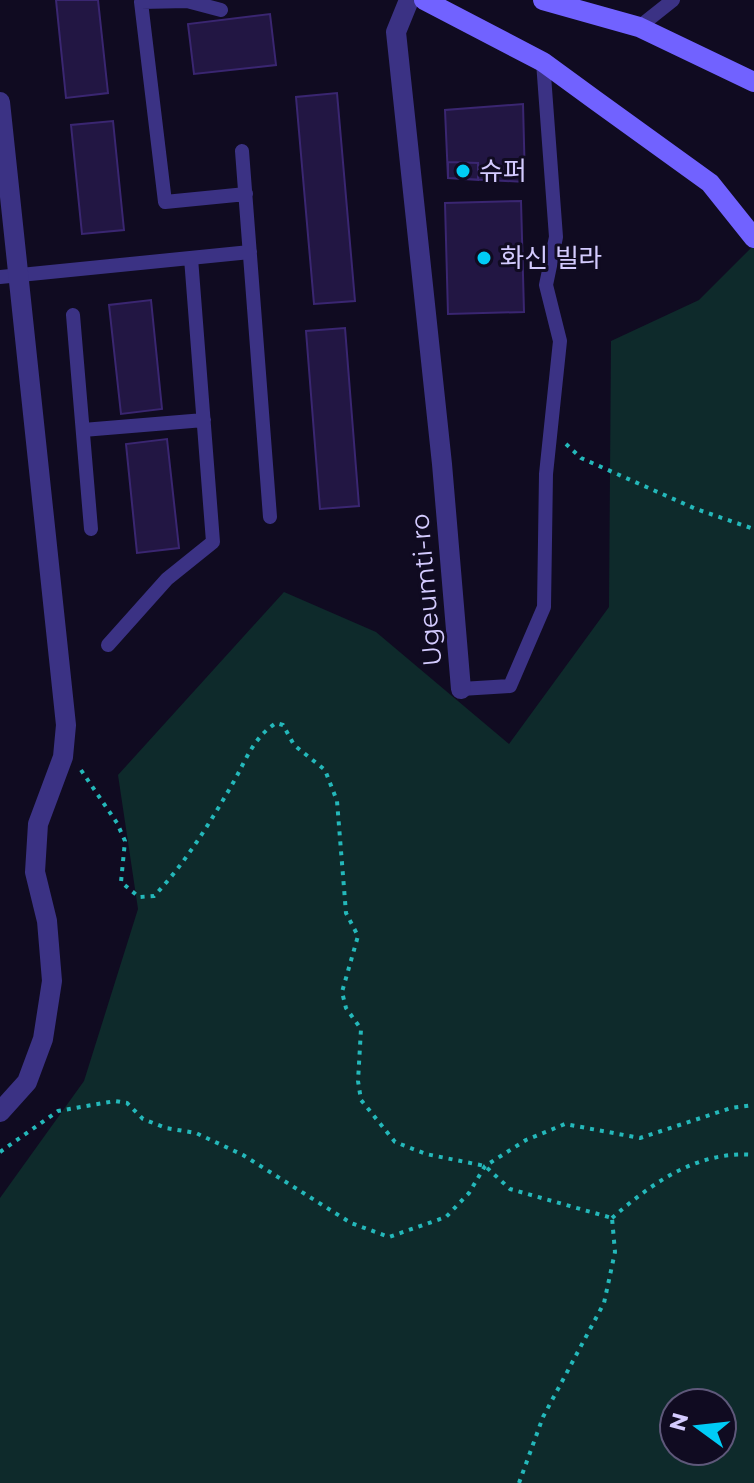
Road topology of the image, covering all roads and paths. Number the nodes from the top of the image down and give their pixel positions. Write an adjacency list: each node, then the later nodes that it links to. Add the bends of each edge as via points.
1 (409, 0): 24 (street, Ugeumti-ro, via 396,32)
2 (424, 0): 7 (main road)
3 (543, 0): 6 (main road)
4 (673, 0): 6 (lane)
5 (221, 10): 11 (lane, via 187,1 141,2 165,202)
6 (639, 27): 8 (main road)
7 (543, 62): 12 (main road, via 710,183); 19 (lane, Ugeumti-ro, via 556,237 546,285 560,341)
8 (754, 82)
9 (0, 102): 15 (street)
10 (242, 151): 11 (lane)
11 (246, 194): 13 (lane)
12 (754, 238)
13 (250, 252): 14 (lane); 20 (lane)
14 (191, 258): 15 (lane); 17 (lane)
15 (9, 276): 25 (street, via 66,725)
16 (73, 315): 18 (lane)
17 (204, 420): 18 (lane); 23 (lane, via 213,542 167,579)
18 (83, 430): 21 (lane)
19 (553, 432): 22 (path, via 581,458); 24 (lane, Ugeumti-ro, via 546,474 544,607 510,686)
20 (270, 517)
21 (91, 529)
22 (754, 529)
23 (108, 645)
24 (461, 689)
25 (63, 757): 27 (street, via 38,824 35,872 47,921 52,981 43,1039 27,1082); 30 (path, via 77,765 117,823 125,841 121,882 139,897 154,896 257,740 276,723 283,725 294,745 325,770 337,801 346,913 358,936 342,992 361,1029 361,1100 395,1142)
26 (754, 1105): 30 (path, via 640,1138 565,1124)
27 (0, 1112)
28 (0, 1152): 30 (path, via 58,1111 127,1103 143,1119 196,1133 243,1155 351,1223 389,1237 446,1217)
29 (754, 1155): 31 (path, via 684,1166)
30 (485, 1166): 31 (path, via 510,1189)
31 (612, 1218): 32 (path, via 615,1252 604,1303 543,1417)
32 (519, 1483)

